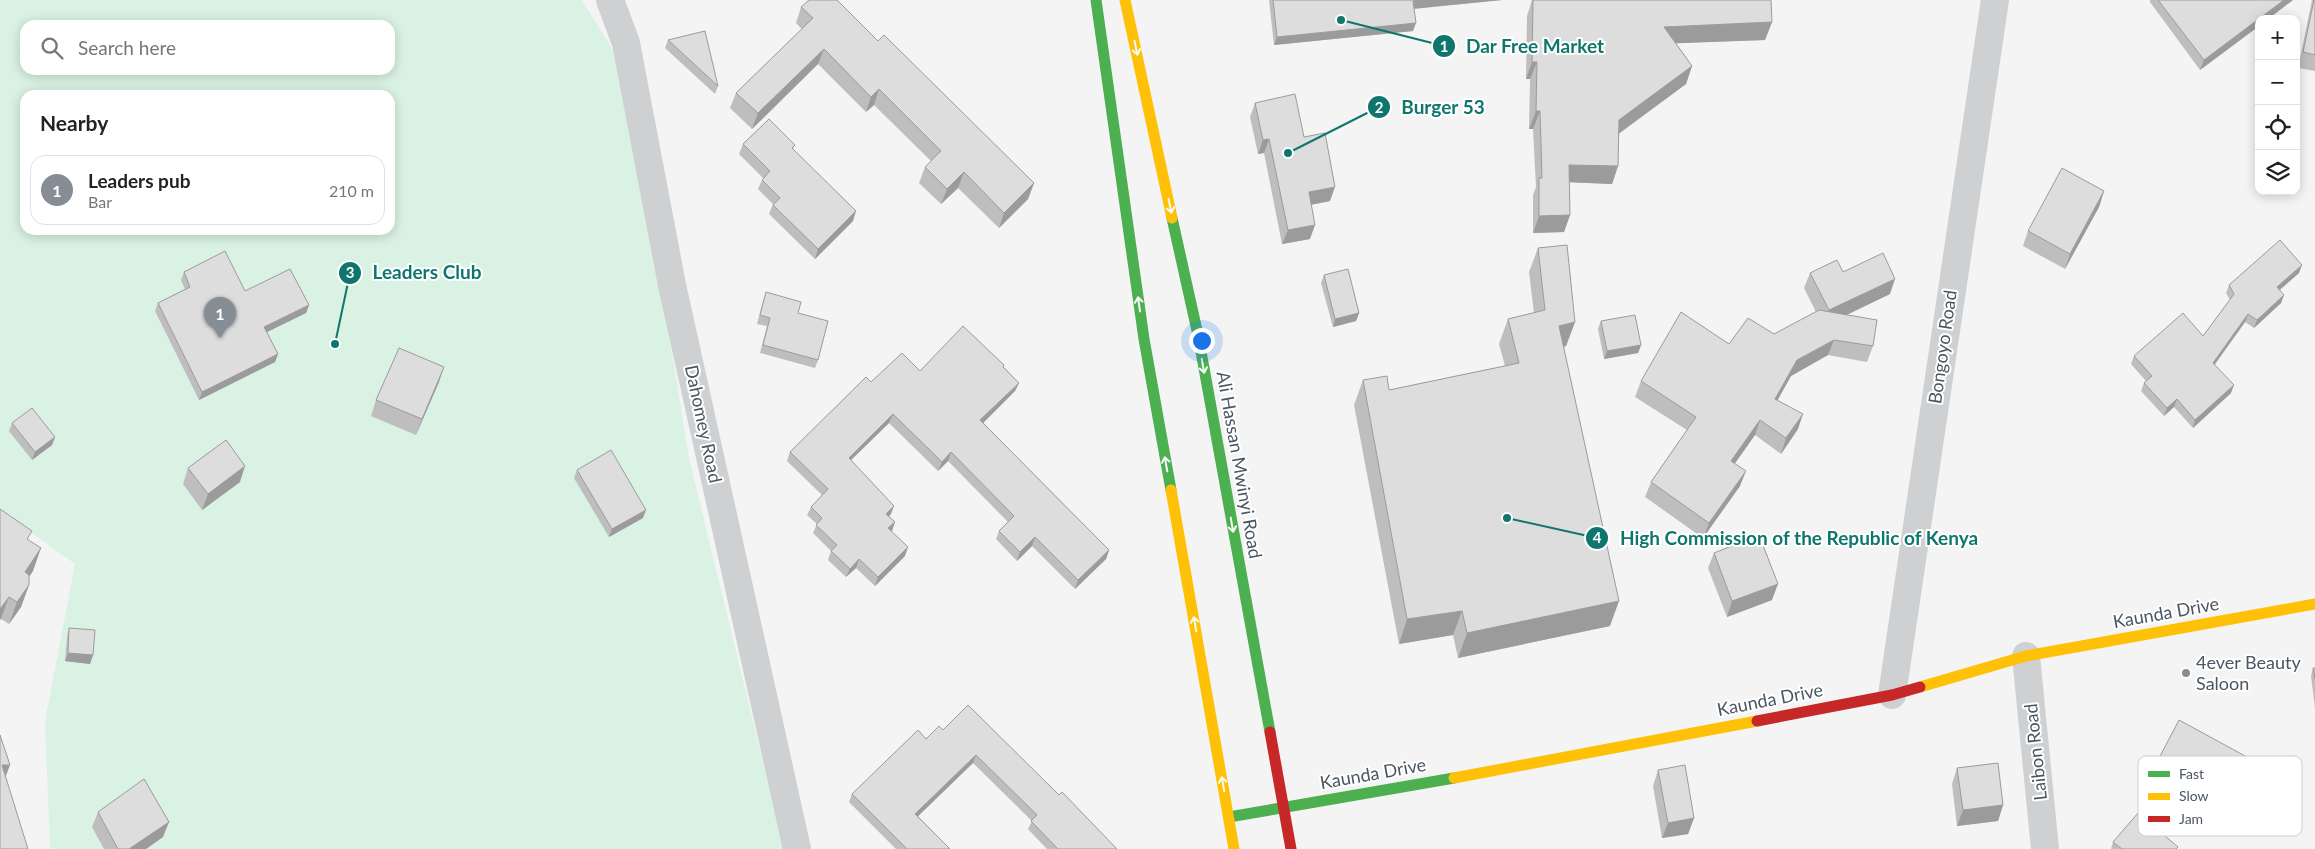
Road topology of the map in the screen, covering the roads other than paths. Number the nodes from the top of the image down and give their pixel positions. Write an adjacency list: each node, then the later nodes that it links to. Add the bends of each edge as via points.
1 (610, 0): 10 (street, Dahomey Road, via 626,43 672,285)
2 (1096, 0): 9 (main road, one-way to 2, via 1144,339)
3 (1126, 0): 8 (main road, Ali Hassan Mwinyi Road, one-way to 8, via 1198,336)
4 (1995, 0): 7 (street, Bongoyo Road)
5 (2315, 604): 6 (main road, Kaunda Drive)
6 (2026, 656): 7 (main road, Kaunda Drive); 13 (street, Laibon Road)
7 (1892, 695): 8 (main road, Kaunda Drive)
8 (1283, 806): 9 (main road, Kaunda Drive); 12 (main road, Ali Hassan Mwinyi Road)
9 (1229, 817): 11 (main road)
10 (797, 849)
11 (1234, 849)
12 (1291, 849)
13 (2046, 849)

